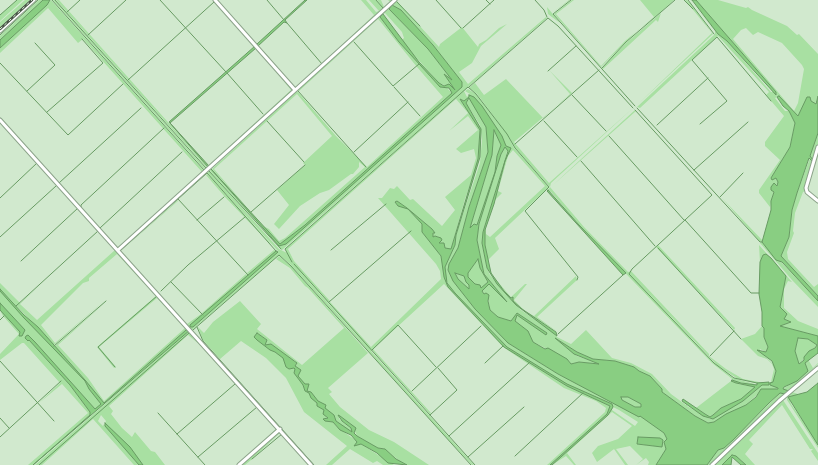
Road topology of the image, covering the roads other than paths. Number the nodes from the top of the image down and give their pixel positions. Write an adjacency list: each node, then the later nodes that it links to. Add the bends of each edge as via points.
1 (34, 0): 4 (street)
2 (215, 0): 5 (street)
3 (395, 0): 5 (street)
4 (0, 31)
5 (295, 90): 9 (street)
6 (0, 120): 9 (street)
7 (818, 147): 8 (street, via 806,188)
8 (818, 201)
9 (118, 250): 11 (street)
10 (818, 368): 14 (street)
11 (280, 429): 12 (street); 13 (street)
12 (239, 465)
13 (311, 465)
14 (712, 465)

